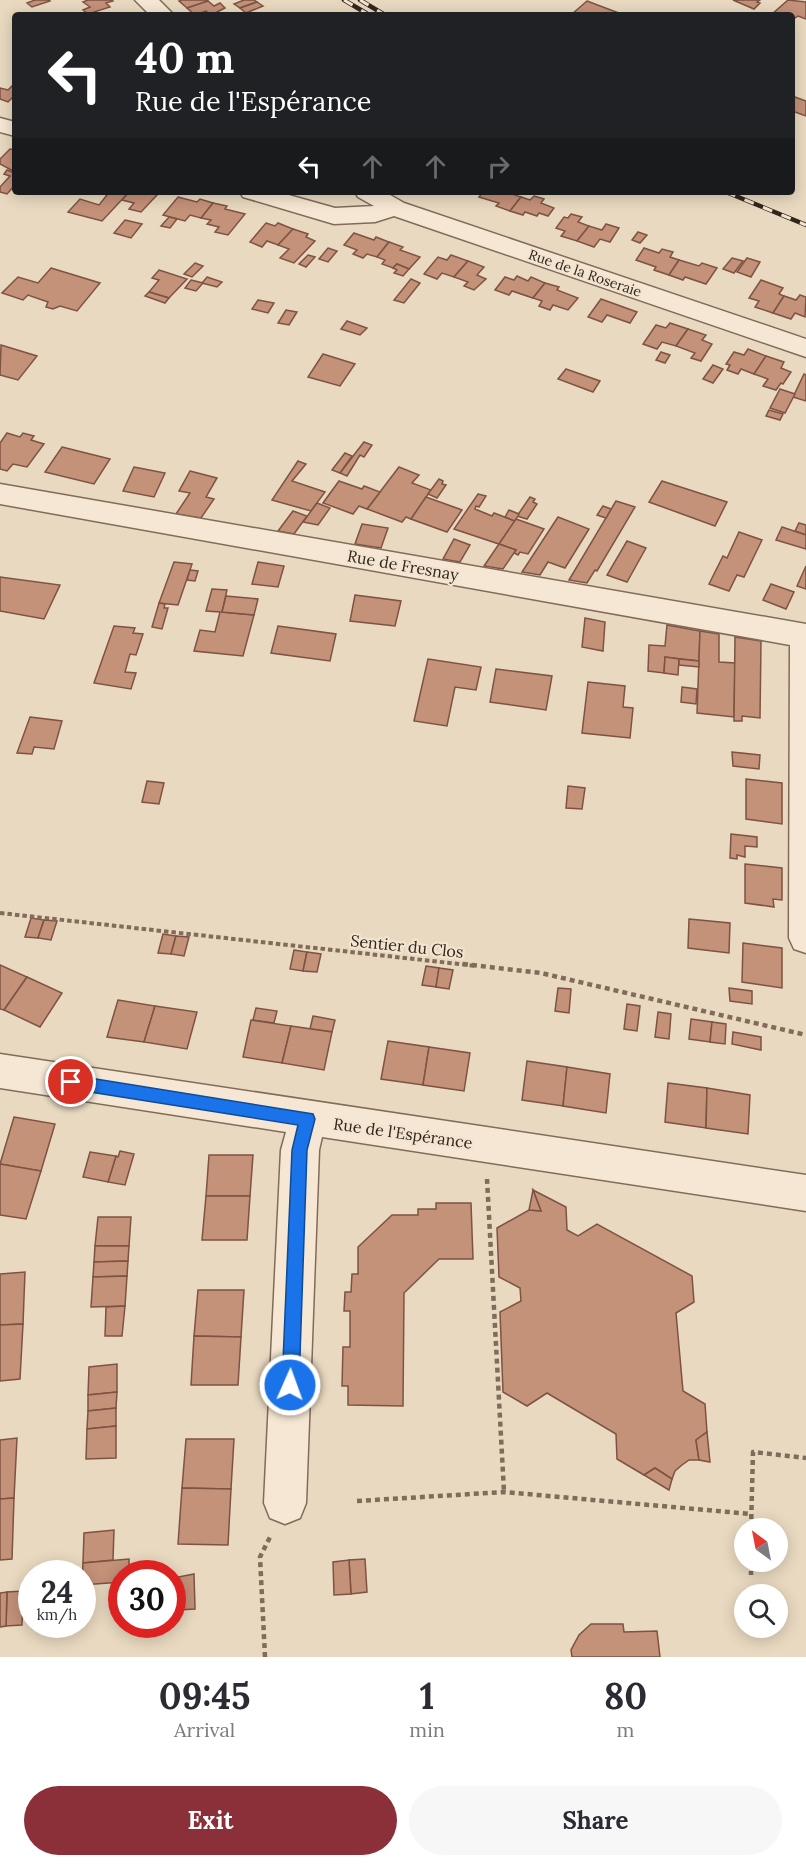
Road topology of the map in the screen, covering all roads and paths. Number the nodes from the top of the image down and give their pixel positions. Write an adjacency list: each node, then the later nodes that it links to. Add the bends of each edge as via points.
1 (146, 0): 2 (street)
2 (160, 12)
3 (262, 195): 5 (street, via 334,216 375,214)
4 (372, 195): 5 (street, Rue de la Roseraie)
5 (395, 208): 6 (street, Rue de la Roseraie)
6 (806, 348)
7 (0, 494): 8 (street, Rue de Fresnay)
8 (805, 636): 10 (street)
9 (0, 913): 11 (path, Sentier du Clos, via 541,973)
10 (806, 938)
11 (806, 1035)
12 (0, 1071): 13 (street, Rue de l'Espérance)
13 (308, 1119): 14 (street, Rue de l'Espérance); 19 (street, via 300,1150)
14 (486, 1145): 15 (street, Rue de l'Espérance); 17 (path)
15 (806, 1193)
16 (806, 1458): 20 (path, via 753,1452)
17 (504, 1492): 18 (path); 20 (path)
18 (357, 1501)
19 (285, 1503): 22 (path, via 260,1557)
20 (751, 1514): 21 (path)
21 (751, 1518)
22 (265, 1657)

